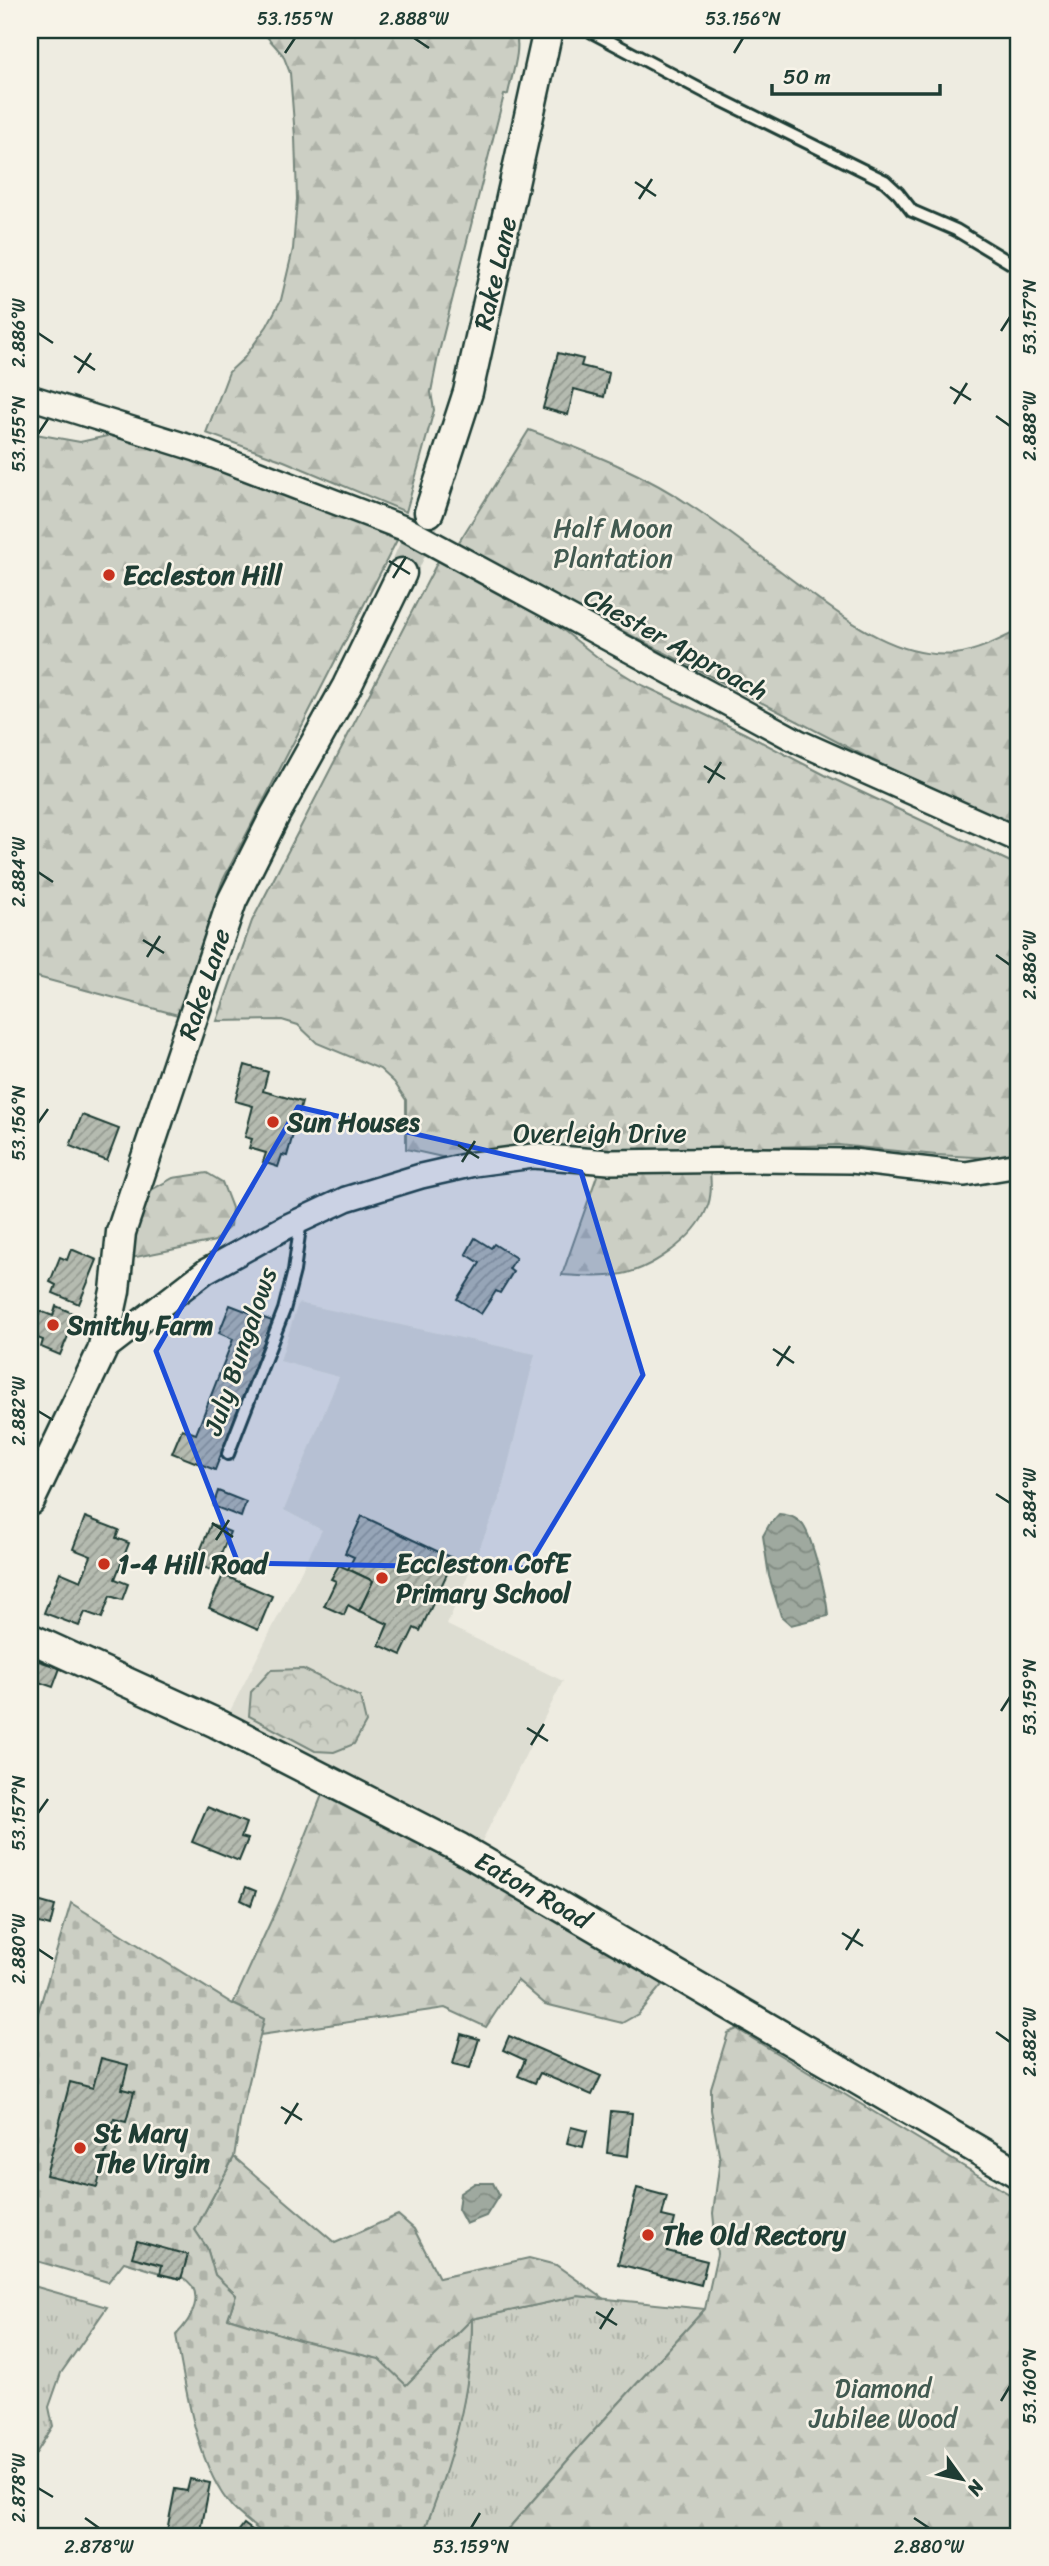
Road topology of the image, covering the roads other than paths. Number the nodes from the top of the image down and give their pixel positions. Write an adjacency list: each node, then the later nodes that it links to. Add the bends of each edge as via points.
1 (548, 30): 5 (street, Rake Lane, via 468,392)
2 (588, 30): 3 (lane, via 885,181 912,211 956,230)
3 (1019, 268)
4 (30, 397): 7 (street, Chester Approach, via 196,449 406,529 799,742)
5 (429, 512)
6 (402, 573): 10 (street, Rake Lane, via 232,901 121,1232)
7 (1019, 840)
8 (1019, 1165): 9 (street, Overleigh Drive, via 965,1174 852,1161 609,1162 533,1156 421,1176 346,1199)
9 (300, 1220): 10 (street, Overleigh Drive, via 206,1271); 11 (lane, July Bungalows, via 284,1310)
10 (102, 1351): 12 (street, Rake Lane)
11 (228, 1454)
12 (30, 1501)
13 (30, 1638): 14 (street, Eaton Road, via 216,1723 460,1847)
14 (1019, 2174)

